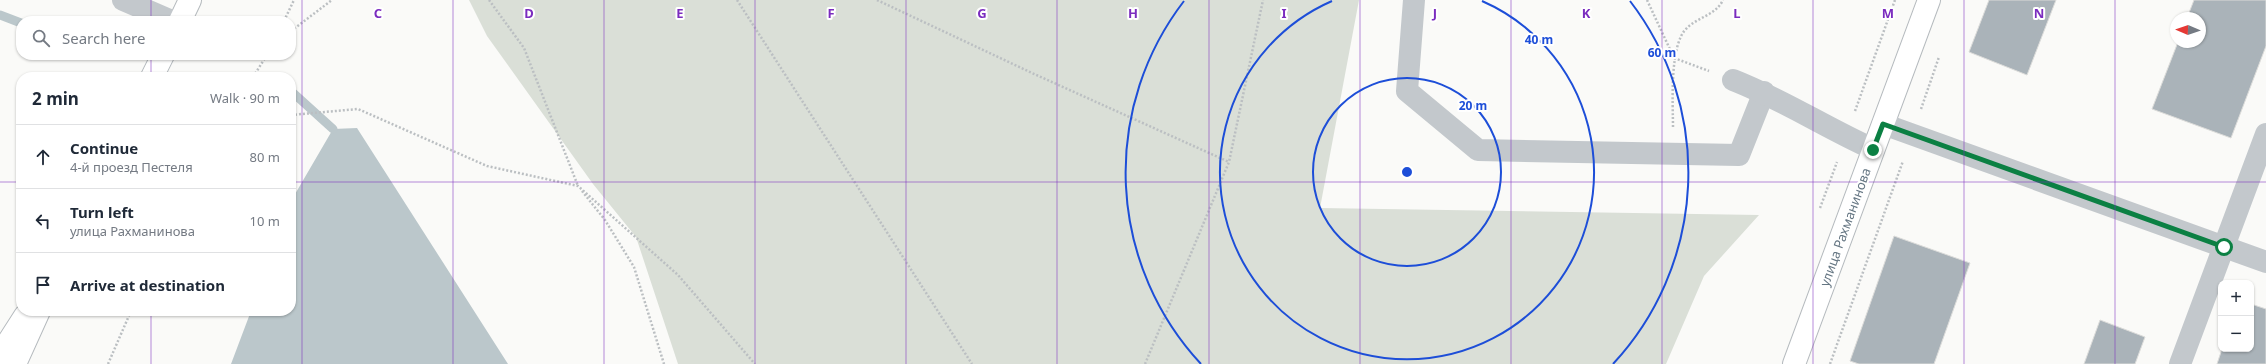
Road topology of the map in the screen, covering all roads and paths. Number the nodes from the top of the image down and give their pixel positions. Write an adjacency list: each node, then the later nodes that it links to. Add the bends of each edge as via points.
1 (123, 0): 14 (street)
2 (190, 0): 15 (main road)
3 (294, 0): 16 (path)
4 (332, 0): 17 (path)
5 (490, 0): 34 (path, via 524,48)
6 (737, 0): 46 (path)
7 (877, 0): 33 (path)
8 (1263, 0): 33 (path)
9 (1414, 0): 32 (street, via 1407,91 1478,150)
10 (1647, 0): 19 (path)
11 (1723, 0): 19 (path, via 1719,7 1686,28)
12 (1895, 0): 30 (path)
13 (1929, 0): 27 (main road, улица Рахманинова)
14 (160, 16)
15 (182, 16)
16 (286, 16)
17 (296, 27)
18 (1941, 52): 28 (path)
19 (1674, 58): 24 (path); 32 (path)
20 (160, 60): 22 (main road)
21 (264, 60): 23 (path)
22 (154, 72)
23 (256, 72)
24 (1733, 80): 25 (street)
25 (1764, 92): 30 (street); 32 (street, via 1739,155)
26 (296, 115): 34 (path, via 358,109 486,166)
27 (1883, 124): 28 (street); 31 (main road, улица Рахманинова)
28 (1913, 134): 36 (street); 49 (path)
29 (2266, 134): 36 (street)
30 (1846, 137): 31 (street); 35 (path)
31 (1873, 150): 48 (main road, улица Рахманинова)
32 (1672, 154)
33 (1229, 162): 47 (path)
34 (578, 186): 44 (path, via 605,220 634,267); 45 (path, via 678,276)
35 (1819, 210)
36 (2224, 247): 37 (street); 50 (street)
37 (2266, 262)
38 (25, 316): 41 (main road)
39 (37, 316): 42 (main road)
40 (129, 316): 43 (path)
41 (0, 355)
42 (16, 364)
43 (108, 364)
44 (664, 364)
45 (755, 364)
46 (972, 364)
47 (1145, 364)
48 (1794, 364)
49 (1830, 364)
50 (2180, 364)

